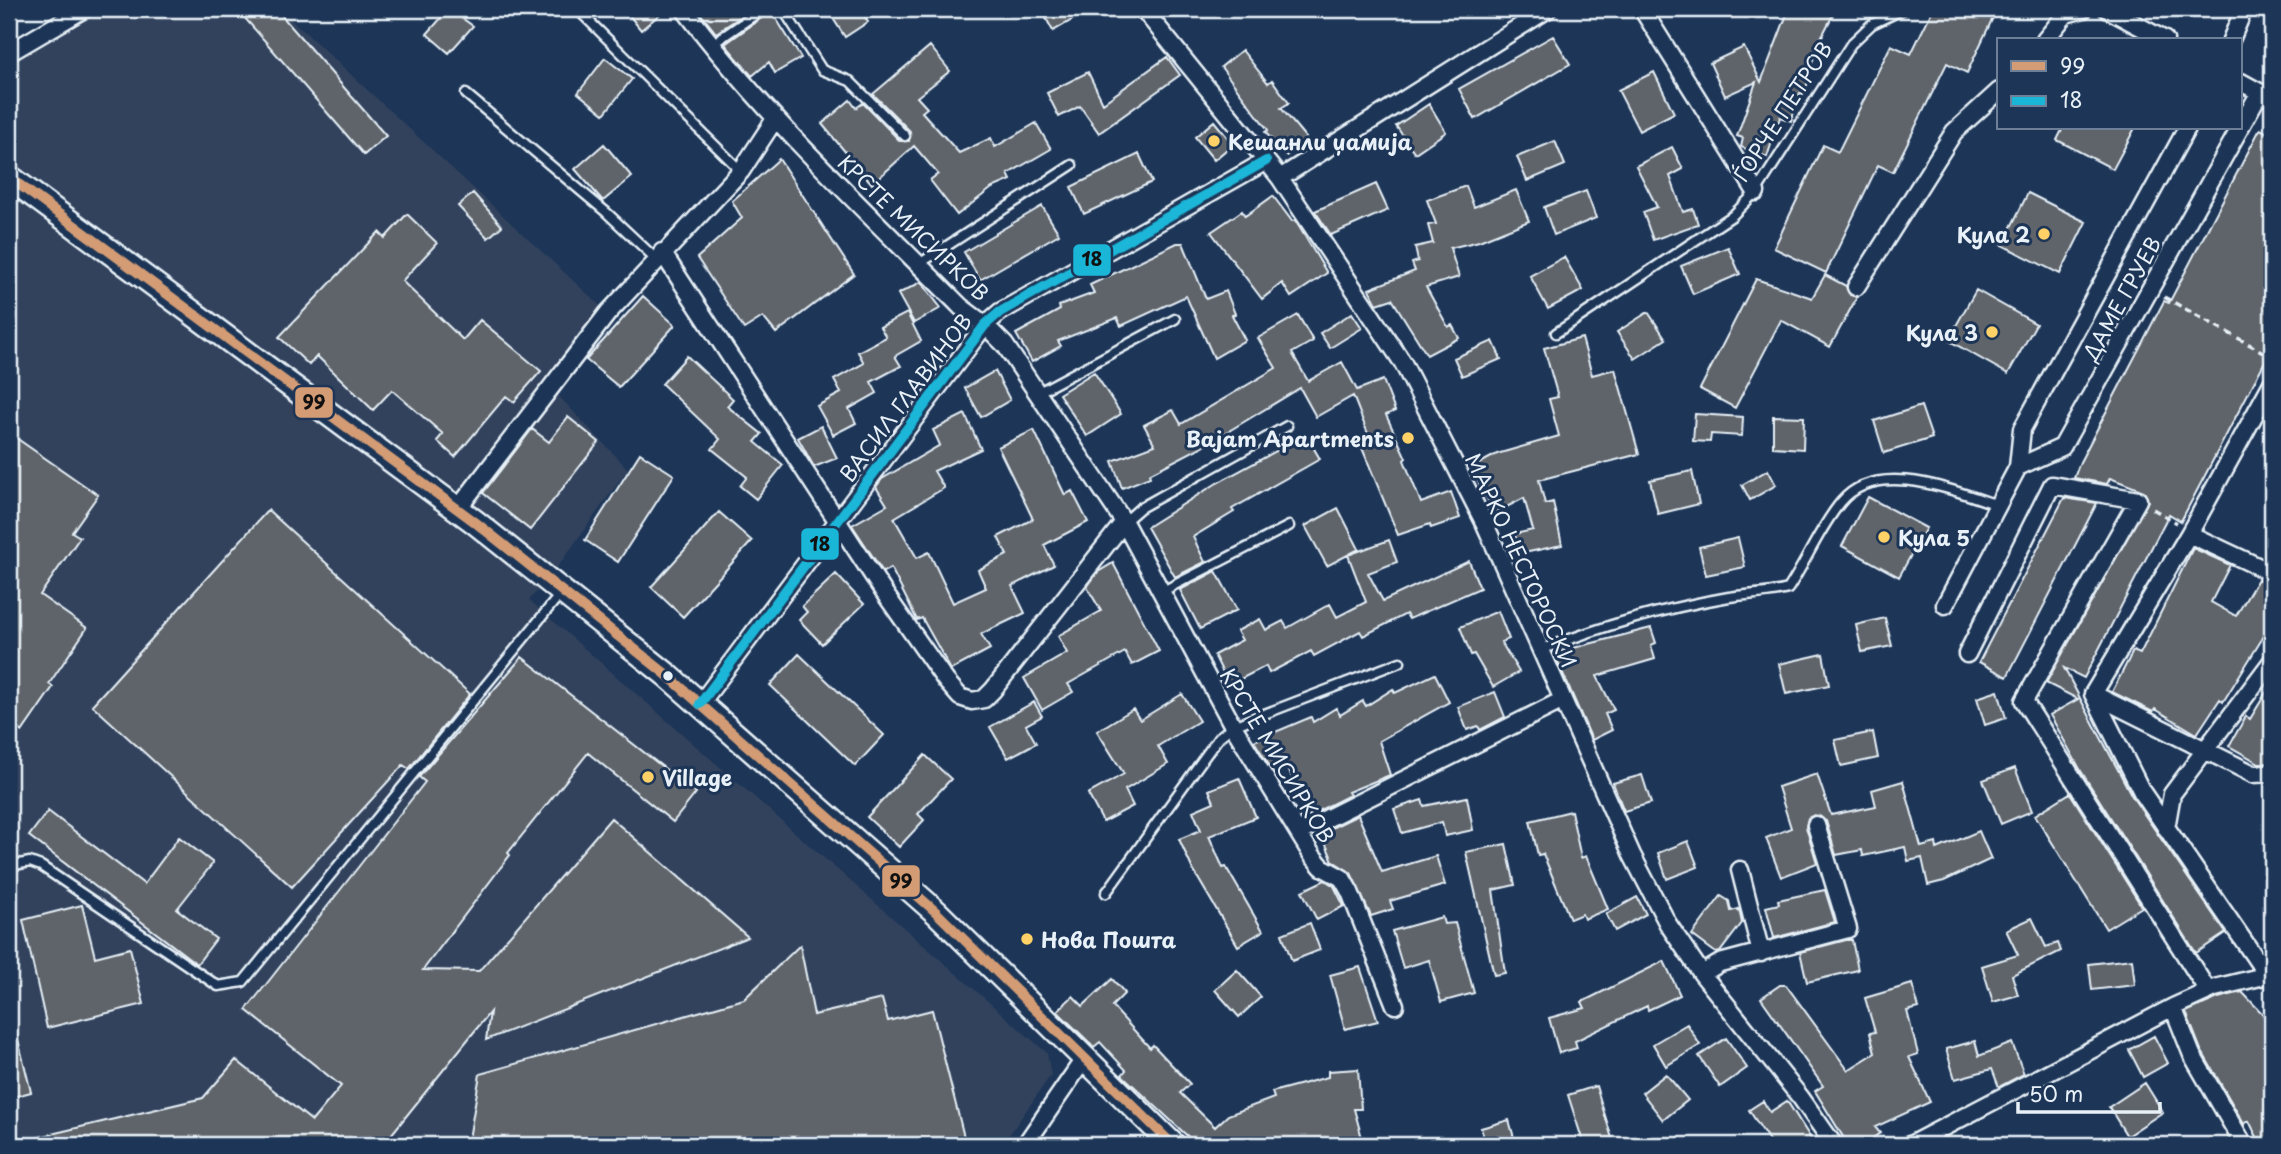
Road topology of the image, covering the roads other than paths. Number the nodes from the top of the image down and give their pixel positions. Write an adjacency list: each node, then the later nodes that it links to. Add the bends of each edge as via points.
1 (84, 9): 17 (street)
2 (577, 9): 29 (lane)
3 (684, 9): 16 (street, КРСТЕ МИСИРКОВ)
4 (763, 9): 16 (lane)
5 (783, 9): 26 (lane, via 822,70 850,81)
6 (1143, 9): 27 (street, МАРКО НЕСТОРОСКИ)
7 (1548, 9): 31 (street)
8 (1642, 9): 32 (street)
9 (1904, 9): 32 (lane, ЃОРЧЕ ПЕТРОВ, via 1872,24 1851,44)
10 (2084, 9): 13 (street, via 2066,14)
11 (2107, 9): 14 (street)
12 (2244, 9): 15 (street)
13 (2047, 38)
14 (2161, 38)
15 (2232, 38)
16 (711, 45): 22 (street, КРСТЕ МИСИРКОВ)
17 (9, 51)
18 (2242, 83): 21 (street, ДАМЕ ГРУЕВ)
19 (1997, 93): 35 (street, via 1954,132)
20 (466, 94): 33 (lane)
21 (2266, 95): 23 (street, ДАМЕ ГРУЕВ)
22 (775, 119): 29 (street); 34 (street, КРСТЕ МИСИРКОВ)
23 (2242, 125)
24 (2186, 130): 42 (street, ДАМЕ ГРУЕВ, via 2022,429)
25 (2238, 130): 42 (street, ДАМЕ ГРУЕВ, via 2062,447)
26 (905, 136)
27 (1266, 161): 31 (street, МАРКО НЕСТОРОСКИ); 37 (street, ВАСИЛ ГЛАВИНОВ, via 1000,312)
28 (1072, 165): 34 (lane)
29 (741, 171): 33 (street)
30 (9, 177): 44 (street)
31 (1280, 178): 53 (street, МАРКО НЕСТОРОСКИ, via 1403,363 1484,522)
32 (1756, 192): 38 (lane, ЃОРЧЕ ПЕТРОВ, via 1732,216)
33 (659, 256): 44 (street, via 608,313); 45 (street, ВАСИЛ ГЛАВИНОВ)
34 (919, 264): 37 (street, КРСТЕ МИСИРКОВ)
35 (1856, 287)
36 (1175, 319): 40 (lane)
37 (985, 325): 40 (street, КРСТЕ МИСИРКОВ, via 1005,345); 45 (street, ВАСИЛ ГЛАВИНОВ)
38 (1556, 333)
39 (2272, 383): 48 (street)
40 (1037, 393): 46 (street, КРСТЕ МИСИРКОВ)
41 (1287, 426): 46 (lane, via 1140,508)
42 (2018, 467): 43 (street, ДАМЕ ГРУЕВ)
43 (1998, 505): 52 (street, ДАМЕ ГРУЕВ); 53 (lane, via 1918,480 1866,484 1842,501 1788,589 1651,615)
44 (457, 510): 50 (street)
45 (838, 519): 46 (street, ВАСИЛ ГЛАВИНОВ, via 946,681 960,697 972,701 984,699 993,690); 59 (street, ВАСИЛ ГЛАВИНОВ)
46 (1124, 522): 51 (street, КРСТЕ МИСИРКОВ)
47 (1289, 526): 51 (lane)
48 (2190, 532): 49 (street); 57 (street)
49 (2272, 573)
50 (563, 591): 59 (street); 68 (lane, via 243,982 218,986 41,866 30,862)
51 (1161, 592): 60 (street, КРСТЕ МИСИРКОВ)
52 (1945, 605)
53 (1541, 650): 58 (street, МАРКО НЕСТОРОСКИ)
54 (1967, 654): 74 (street, via 2052,485 2138,500 2024,701)
55 (2272, 661): 61 (street)
56 (1400, 662): 60 (lane)
57 (2093, 694): 61 (street); 63 (street)
58 (1563, 700): 67 (street); 72 (street, МАРКО НЕСТОРОСКИ, via 1632,855 1668,924)
59 (700, 704): 77 (street, via 936,912)
60 (1233, 726): 67 (street, КРСТЕ МИСИРКОВ); 70 (lane, via 1219,737)
61 (2205, 750): 62 (street, via 2253,774); 64 (street)
62 (2272, 774)
63 (2142, 792): 64 (street); 66 (street)
64 (2172, 794): 66 (street)
65 (1816, 825): 71 (street, via 1848,929)
66 (2166, 828): 73 (street)
67 (1300, 832): 75 (street, КРСТЕ МИСИРКОВ, via 1322,867 1342,878 1350,892)
68 (9, 866)
69 (1740, 870): 71 (street)
70 (1106, 893)
71 (1760, 953): 72 (street, via 1720,963)
72 (1702, 974): 80 (street, МАРКО НЕСТОРОСКИ)
73 (2269, 974): 74 (street)
74 (2208, 991): 76 (street)
75 (1395, 1004)
76 (2173, 1007): 81 (street); 82 (street, via 2192,1055)
77 (1084, 1059): 78 (street); 79 (street)
78 (1025, 1145)
79 (1173, 1145)
80 (1833, 1145)
81 (1910, 1145)
82 (2244, 1145)

